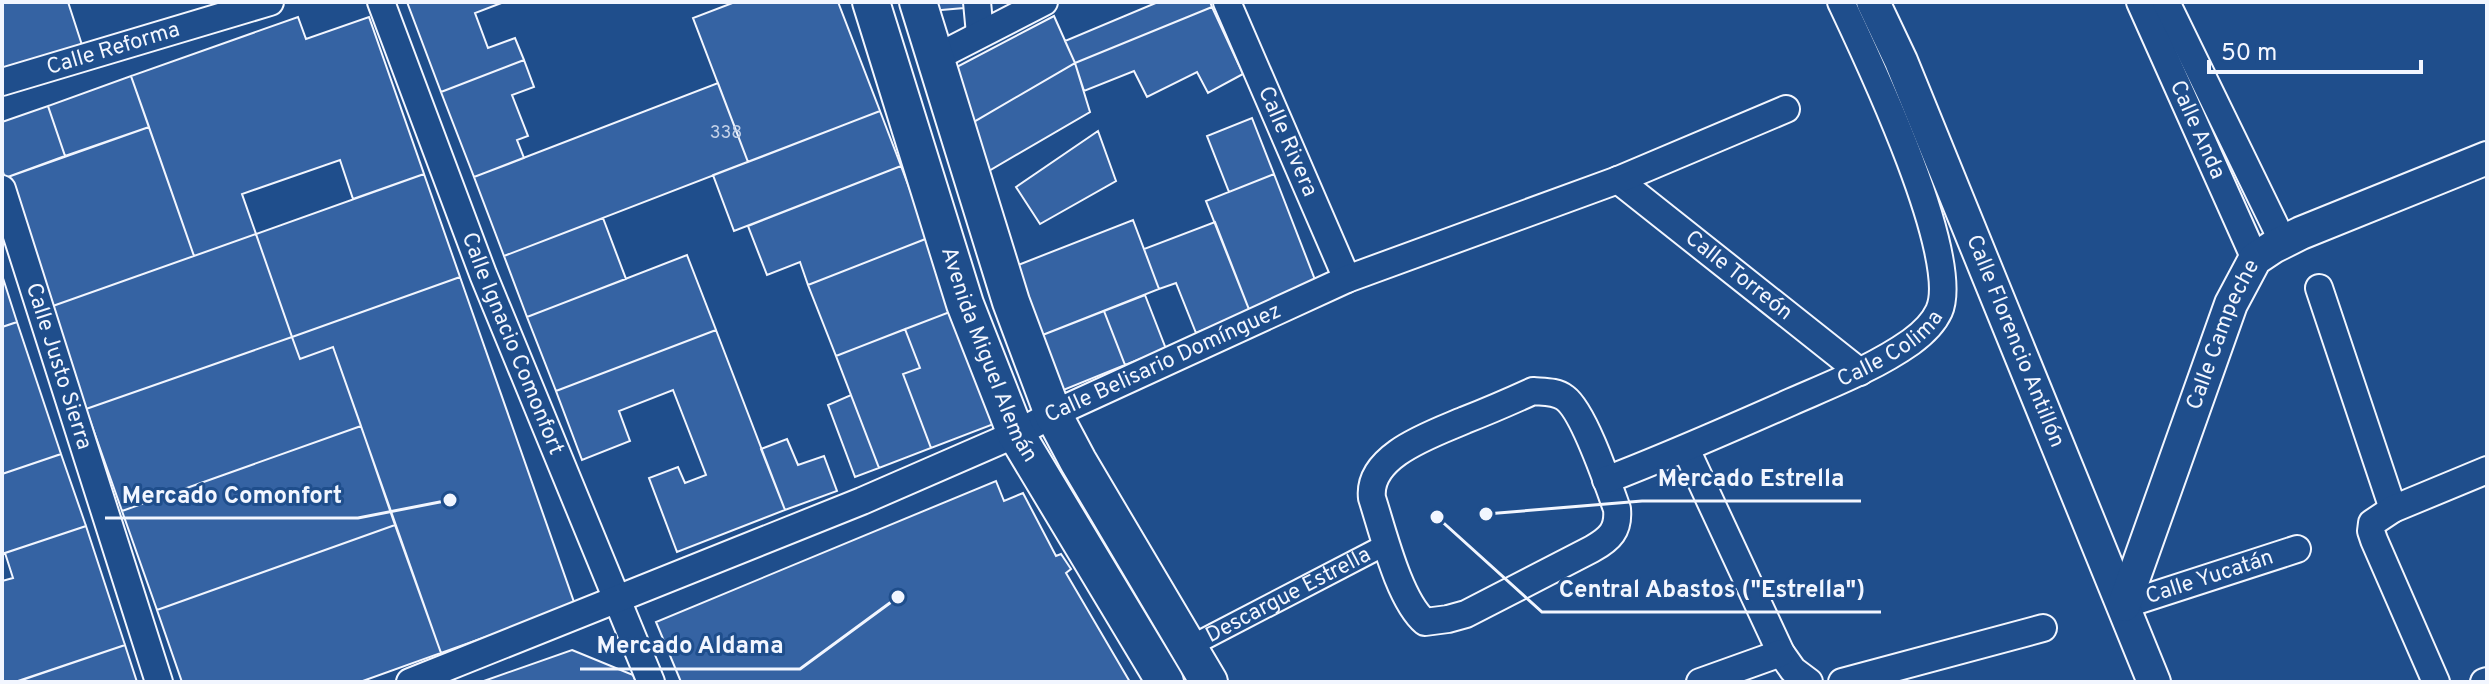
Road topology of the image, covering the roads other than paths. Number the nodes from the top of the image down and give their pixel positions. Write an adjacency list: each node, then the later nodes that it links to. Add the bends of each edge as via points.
1 (270, 2): 14 (street, Calle Reforma)
2 (381, 2): 32 (street, Calle Ignacio Comonfort, via 483,274)
3 (871, 2): 25 (main road, Avenida Miguel Alemán, via 965,304)
4 (918, 2): 13 (main road, Avenida Miguel Alemán)
5 (977, 2): 12 (street)
6 (1044, 2): 12 (street)
7 (1227, 2): 21 (street, Calle Rivera)
8 (1841, 2): 23 (street, Calle Colima, via 1904,145 1944,284 1940,309 1928,327)
9 (1873, 2): 33 (street, Calle Florencio Antillón)
10 (2140, 2): 20 (street, Calle Anda)
11 (2166, 2): 19 (street, Calle Anda)
12 (980, 34): 13 (street)
13 (937, 57): 24 (main road, Avenida Miguel Alemán, via 1011,302)
14 (2, 82)
15 (1786, 109): 17 (street, Calle Belisario Domínguez)
16 (2487, 158): 19 (street, Calle Campeche)
17 (1618, 180): 21 (street, Calle Belisario Domínguez); 23 (street, Calle Torreón)
18 (2, 189): 37 (street, Calle Justo Sierra)
19 (2283, 242): 20 (street, Calle Campeche)
20 (2255, 259): 33 (street, Calle Campeche, via 2231,304)
21 (1347, 279): 24 (street, Calle Belisario Domínguez)
22 (2319, 288): 29 (street)
23 (1860, 372): 26 (street, Calle Colima)
24 (1053, 414): 25 (street, Calle Belisario Domínguez); 35 (main road, Avenida Miguel Alemán)
25 (1016, 434): 32 (street, Calle Belisario Domínguez); 40 (main road, Avenida Miguel Alemán)
26 (1686, 449): 28 (street, Calle Colima); 36 (street)
27 (2487, 470): 29 (street)
28 (1606, 480): 30 (street, Descargue Estrella, via 1618,521 1610,537 1466,614 1425,622 1417,615); 30 (street, Descargue Estrella, via 1577,412 1554,392 1533,391 1409,445 1385,463 1371,491)
29 (2382, 516): 46 (street, via 2371,531)
30 (1387, 544): 35 (street, Descargue Estrella)
31 (2297, 549): 33 (street, Calle Yucatán)
32 (619, 600): 38 (street, Calle Belisario Domínguez); 39 (street, Calle Ignacio Comonfort)
33 (2124, 605): 45 (street, Calle Florencio Antillón)
34 (2043, 628): 44 (street)
35 (1189, 647): 41 (main road, Avenida Miguel Alemán)
36 (1781, 653): 42 (street); 43 (street)
37 (159, 682)
38 (410, 682)
39 (651, 682)
40 (1165, 682)
41 (1209, 682)
42 (1700, 682)
43 (1809, 682)
44 (1842, 682)
45 (2154, 682)
46 (2436, 682)

